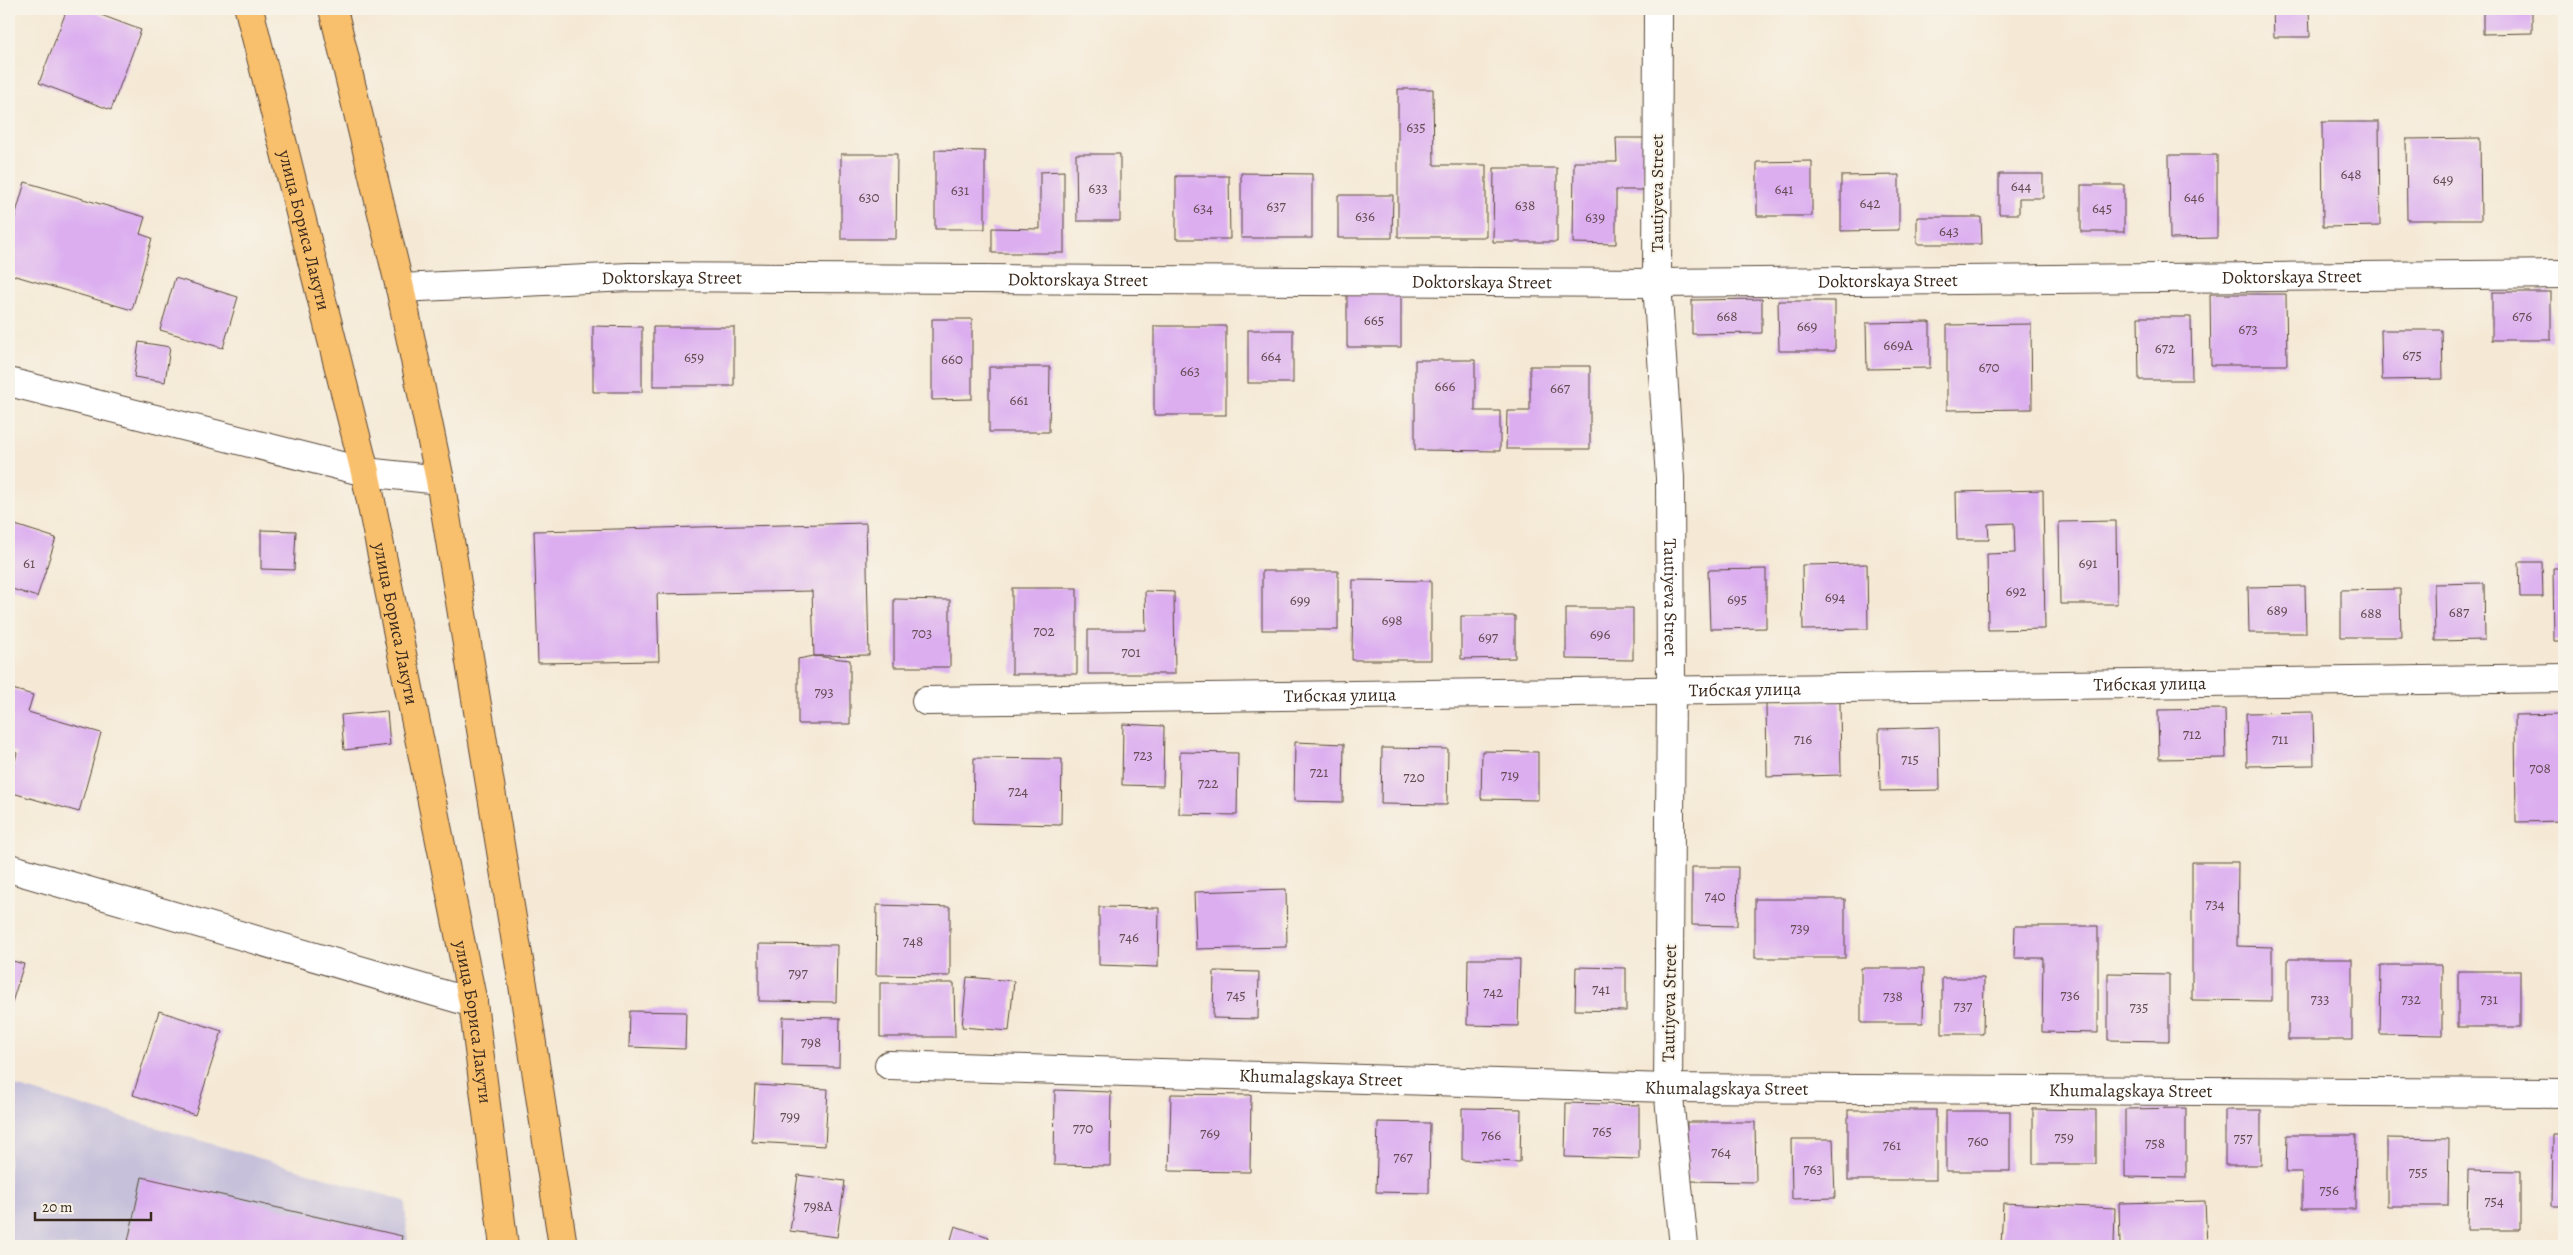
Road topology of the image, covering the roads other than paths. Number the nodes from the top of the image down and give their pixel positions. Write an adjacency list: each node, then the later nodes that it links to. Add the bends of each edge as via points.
1 (249, 9): 8 (main road, улица Бориса Лакути)
2 (333, 9): 6 (main road)
3 (1658, 9): 5 (street, Tautiyeva Street)
4 (2564, 274): 5 (street, Doktorskaya Street)
5 (1657, 283): 6 (street, Doktorskaya Street, via 629,276); 11 (street, Tautiyeva Street, via 1670,478)
6 (400, 288): 9 (main road)
7 (9, 382): 8 (street)
8 (364, 472): 9 (street); 14 (main road, улица Бориса Лакути)
9 (440, 480): 19 (main road)
10 (2564, 678): 11 (street, Тибская улица)
11 (1671, 689): 12 (street, Тибская улица); 16 (street, Tautiyeva Street)
12 (926, 701)
13 (9, 868): 14 (street)
14 (473, 1003): 18 (main road, улица Бориса Лакути)
15 (889, 1065): 16 (street, Khumalagskaya Street)
16 (1668, 1088): 17 (street, Khumalagskaya Street); 20 (street, Tautiyeva Street)
17 (2564, 1093)
18 (504, 1246)
19 (563, 1246)
20 (1684, 1246)

